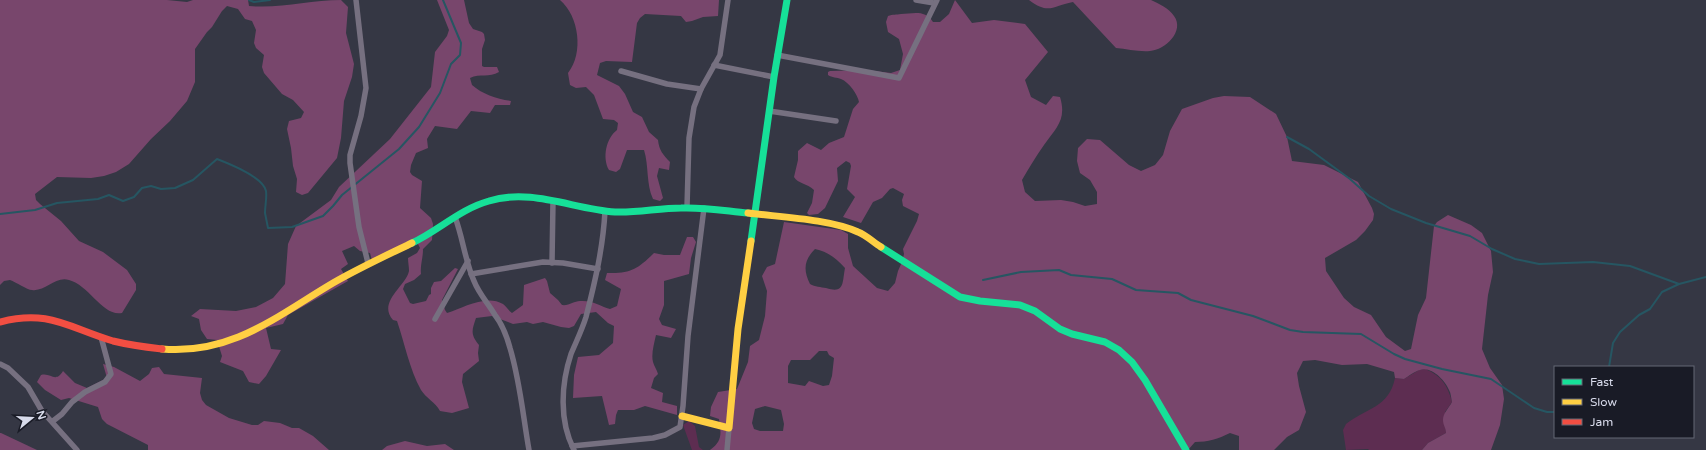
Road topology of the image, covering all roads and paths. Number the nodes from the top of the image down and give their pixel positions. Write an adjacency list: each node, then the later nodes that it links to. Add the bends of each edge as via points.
1 (356, 0): 20 (street, via 366,88 350,163 359,227)
2 (728, 0): 7 (street, via 722,47)
3 (786, 0): 6 (main road)
4 (916, 0): 5 (street)
5 (935, 2): 6 (street, via 899,78)
6 (777, 55): 9 (main road)
7 (714, 66): 9 (street); 10 (street)
8 (621, 71): 10 (street, via 667,84)
9 (774, 78): 11 (main road)
10 (701, 88): 14 (street, via 694,107 689,138)
11 (769, 111): 12 (street); 17 (main road)
12 (836, 121)
13 (553, 201): 16 (main road); 18 (main road, via 538,197 499,198 480,204); 21 (street)
14 (687, 206): 15 (main road); 16 (main road)
15 (704, 208): 17 (main road); 28 (street, via 688,336)
16 (605, 212): 22 (street)
17 (755, 215): 30 (main road, via 738,329); 35 (main road, via 846,227 859,232 960,297 1020,304 1035,311 1060,329 1105,342 1132,362 1146,380)
18 (455, 217): 19 (street); 20 (main road, via 416,241)
19 (468, 261): 23 (street); 24 (street)
20 (368, 263): 26 (main road, via 246,335 206,348 164,349)
21 (552, 263): 22 (street); 23 (street)
22 (598, 269): 31 (street, via 585,320 566,371 565,425)
23 (471, 274): 33 (street, via 479,292 499,320 510,348 519,384)
24 (436, 319)
25 (0, 322): 26 (main road, via 30,317 53,318)
26 (101, 337): 29 (street, via 111,374 105,382 72,402)
27 (0, 364): 29 (street, via 28,387 42,411)
28 (682, 416): 30 (main road); 31 (street, via 680,427 665,435)
29 (52, 422): 32 (street)
30 (728, 428): 34 (street)
31 (573, 448)
32 (77, 450)
33 (529, 450)
34 (727, 450)
35 (1186, 450)

